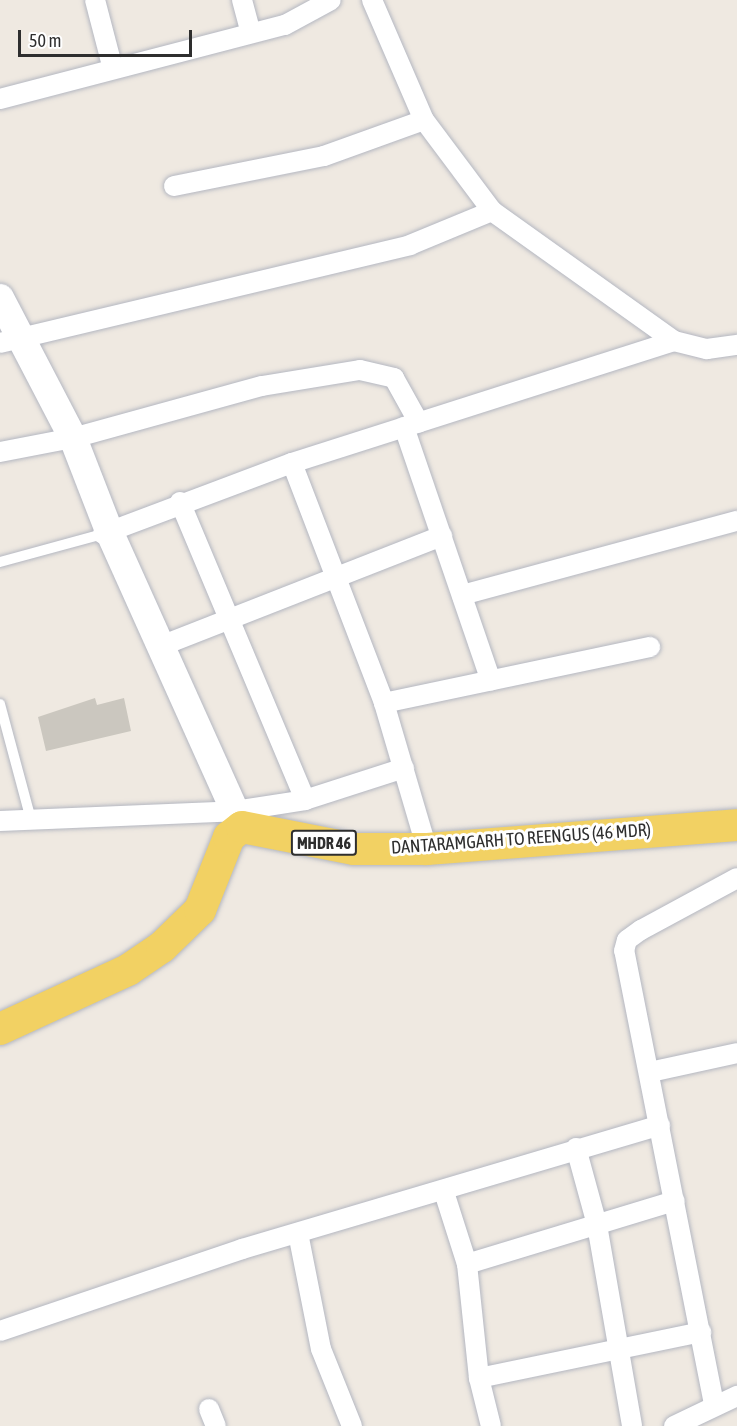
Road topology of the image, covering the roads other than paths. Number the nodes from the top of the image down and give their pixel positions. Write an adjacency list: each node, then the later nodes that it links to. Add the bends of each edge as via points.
1 (95, 0): 6 (street)
2 (242, 0): 5 (street)
3 (331, 0): 5 (street, via 304,17)
4 (372, 0): 8 (street)
5 (251, 33): 6 (street)
6 (113, 69): 7 (street)
7 (0, 99)
8 (424, 120): 9 (street, via 324,156); 10 (street)
9 (174, 186)
10 (492, 212): 12 (street, via 411,245); 13 (street)
11 (0, 298): 12 (street)
12 (11, 341): 16 (street)
13 (674, 341): 14 (street, via 707,349); 15 (street)
14 (737, 345)
15 (412, 425): 16 (street, via 394,378 360,370 262,386); 18 (street); 22 (street)
16 (73, 438): 17 (street); 21 (street)
17 (0, 452)
18 (292, 463): 19 (street); 24 (street)
19 (180, 502): 21 (street); 26 (street)
20 (737, 521): 25 (street)
21 (106, 533): 23 (lane); 27 (street)
22 (442, 536): 24 (street); 25 (street)
23 (0, 562)
24 (333, 580): 26 (street); 31 (street)
25 (462, 595): 29 (street)
26 (229, 622): 27 (street); 33 (street)
27 (161, 646): 35 (street)
28 (650, 647): 29 (street)
29 (491, 681): 31 (street)
30 (0, 704): 34 (lane)
31 (384, 704): 32 (street)
32 (404, 768): 33 (street); 38 (street)
33 (305, 800): 35 (street)
34 (30, 816): 35 (street); 36 (street)
35 (238, 819): 38 (main road, DANTARAMGARH TO REENGUS (46 MDR) / MHDR 46, via 354,849); 40 (main road, via 200,910 162,947 128,970)
36 (0, 821)
37 (737, 825): 38 (main road, DANTARAMGARH TO REENGUS (46 MDR) / MHDR 46)
38 (427, 849)
39 (737, 878): 42 (street, via 627,940 625,965)
40 (0, 1029)
41 (737, 1053): 42 (street)
42 (650, 1072): 43 (street)
43 (660, 1125): 44 (street); 46 (street)
44 (576, 1148): 45 (street); 47 (street)
45 (444, 1191): 48 (street); 49 (street)
46 (675, 1201): 47 (street); 51 (street)
47 (597, 1225): 49 (street); 52 (street)
48 (298, 1233): 50 (street); 56 (street, via 321,1349)
49 (467, 1264): 53 (street)
50 (0, 1331)
51 (700, 1332): 52 (street); 55 (street)
52 (618, 1347): 53 (street); 58 (street)
53 (479, 1378): 57 (street)
54 (737, 1396): 55 (street)
55 (714, 1404): 59 (street)
56 (352, 1426)
57 (491, 1426)
58 (632, 1426)
59 (674, 1426)

